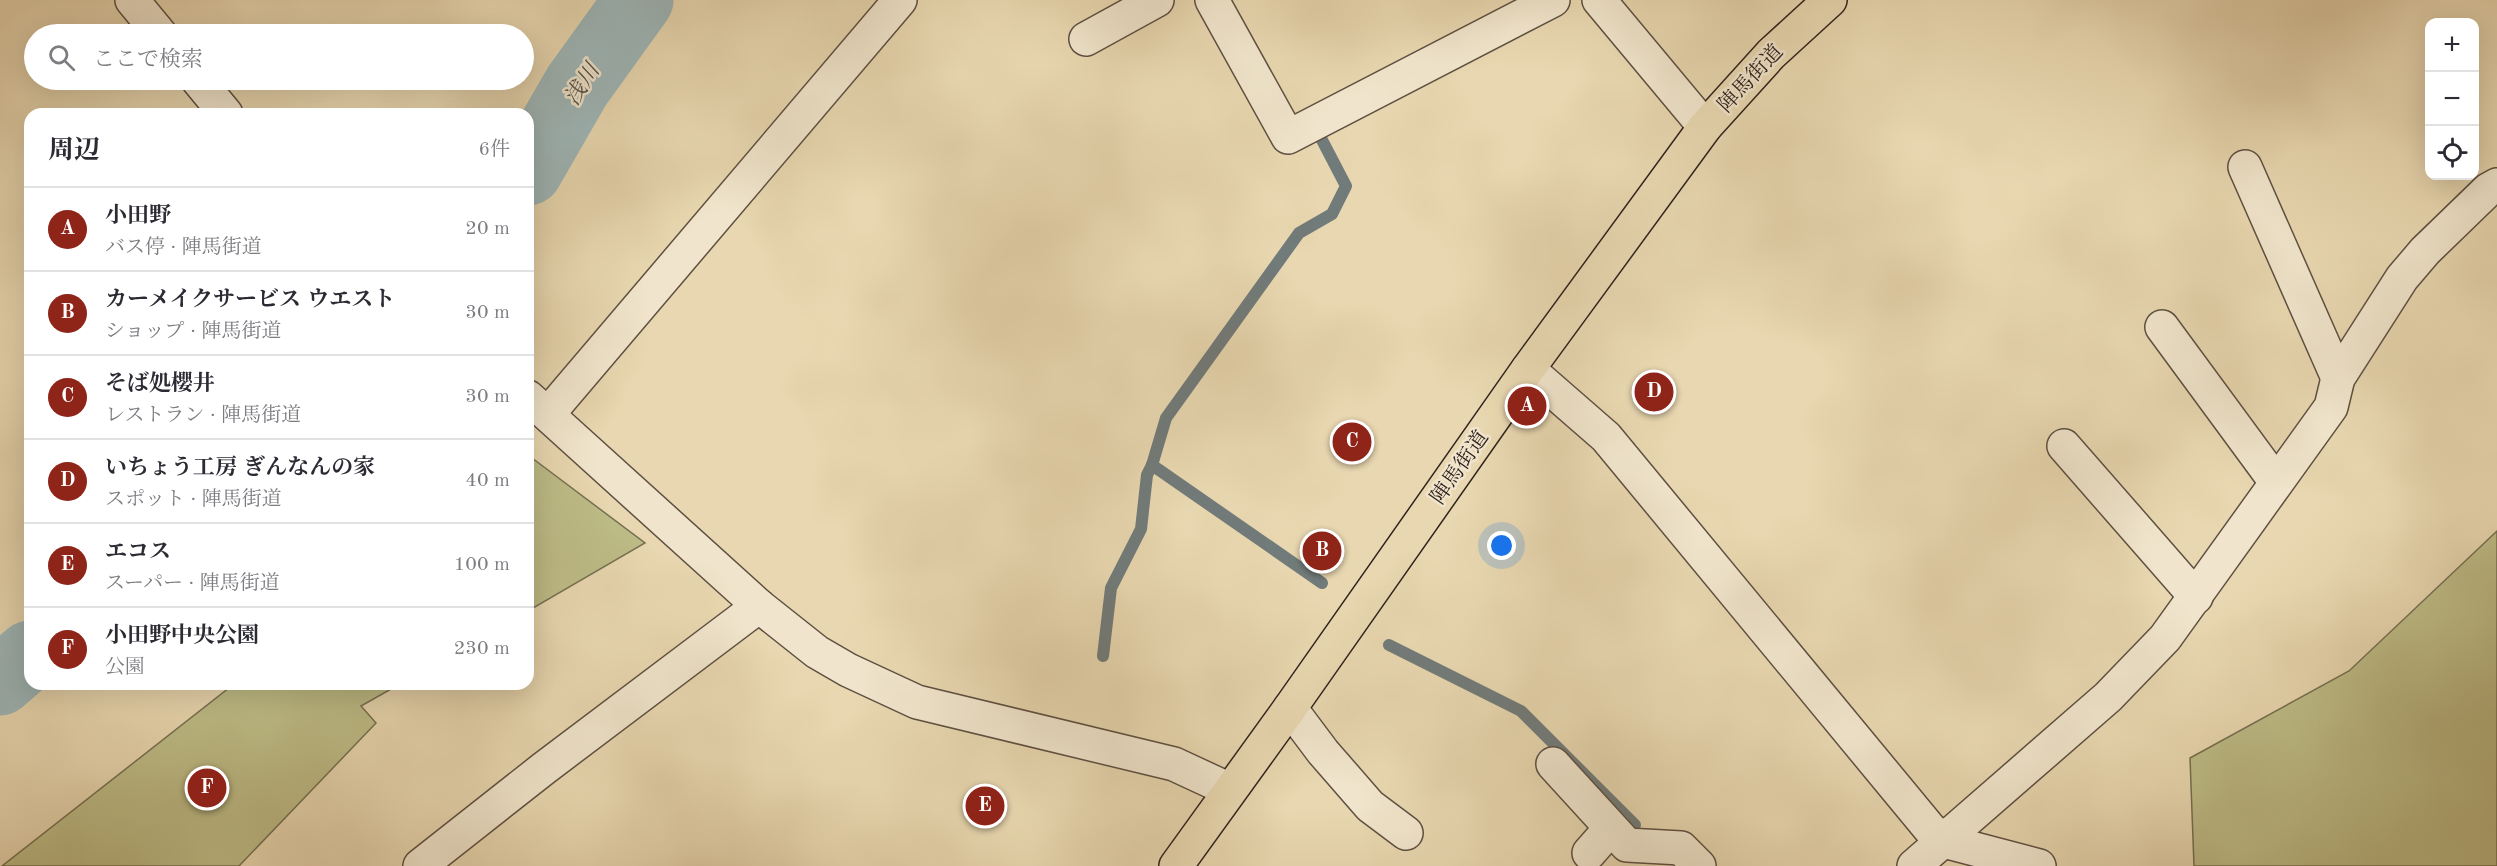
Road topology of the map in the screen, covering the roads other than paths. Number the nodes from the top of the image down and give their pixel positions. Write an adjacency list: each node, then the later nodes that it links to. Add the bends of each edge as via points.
1 (133, 0): 8 (street)
2 (900, 0): 18 (street)
3 (1156, 0): 9 (street)
4 (1212, 0): 5 (street, via 1288,137)
5 (1553, 0)
6 (1599, 0): 12 (street)
7 (1830, 0): 12 (main road, 陣馬街道, via 1771,54)
8 (152, 24)
9 (1086, 39)
10 (206, 90): 11 (street)
11 (221, 108)
12 (1705, 127): 16 (main road, 陣馬街道)
13 (2245, 167): 17 (street)
14 (2497, 185): 17 (street, via 2425,251 2402,278)
15 (2163, 327): 20 (street)
16 (1528, 369): 23 (main road, 陣馬街道); 28 (street, via 1606,437 1930,830)
17 (2338, 378): 20 (street, via 2331,407)
18 (538, 405): 22 (street)
19 (2064, 446): 21 (street)
20 (2276, 482): 21 (street)
21 (2196, 597): 28 (street, via 2164,638 2108,697)
22 (759, 606): 25 (street, via 817,652 917,702 1174,764); 30 (street)
23 (1290, 708): 25 (main road, 陣馬街道); 27 (street, via 1370,806)
24 (1553, 764): 26 (street)
25 (1230, 790): 31 (main road, 陣馬街道)
26 (1611, 828): 29 (street); 32 (street, via 1627,845 1681,848)
27 (1406, 833)
28 (1944, 841): 33 (street); 34 (street)
29 (1589, 853)
30 (420, 866)
31 (1176, 866)
32 (1699, 866)
33 (1914, 866)
34 (2039, 866)

